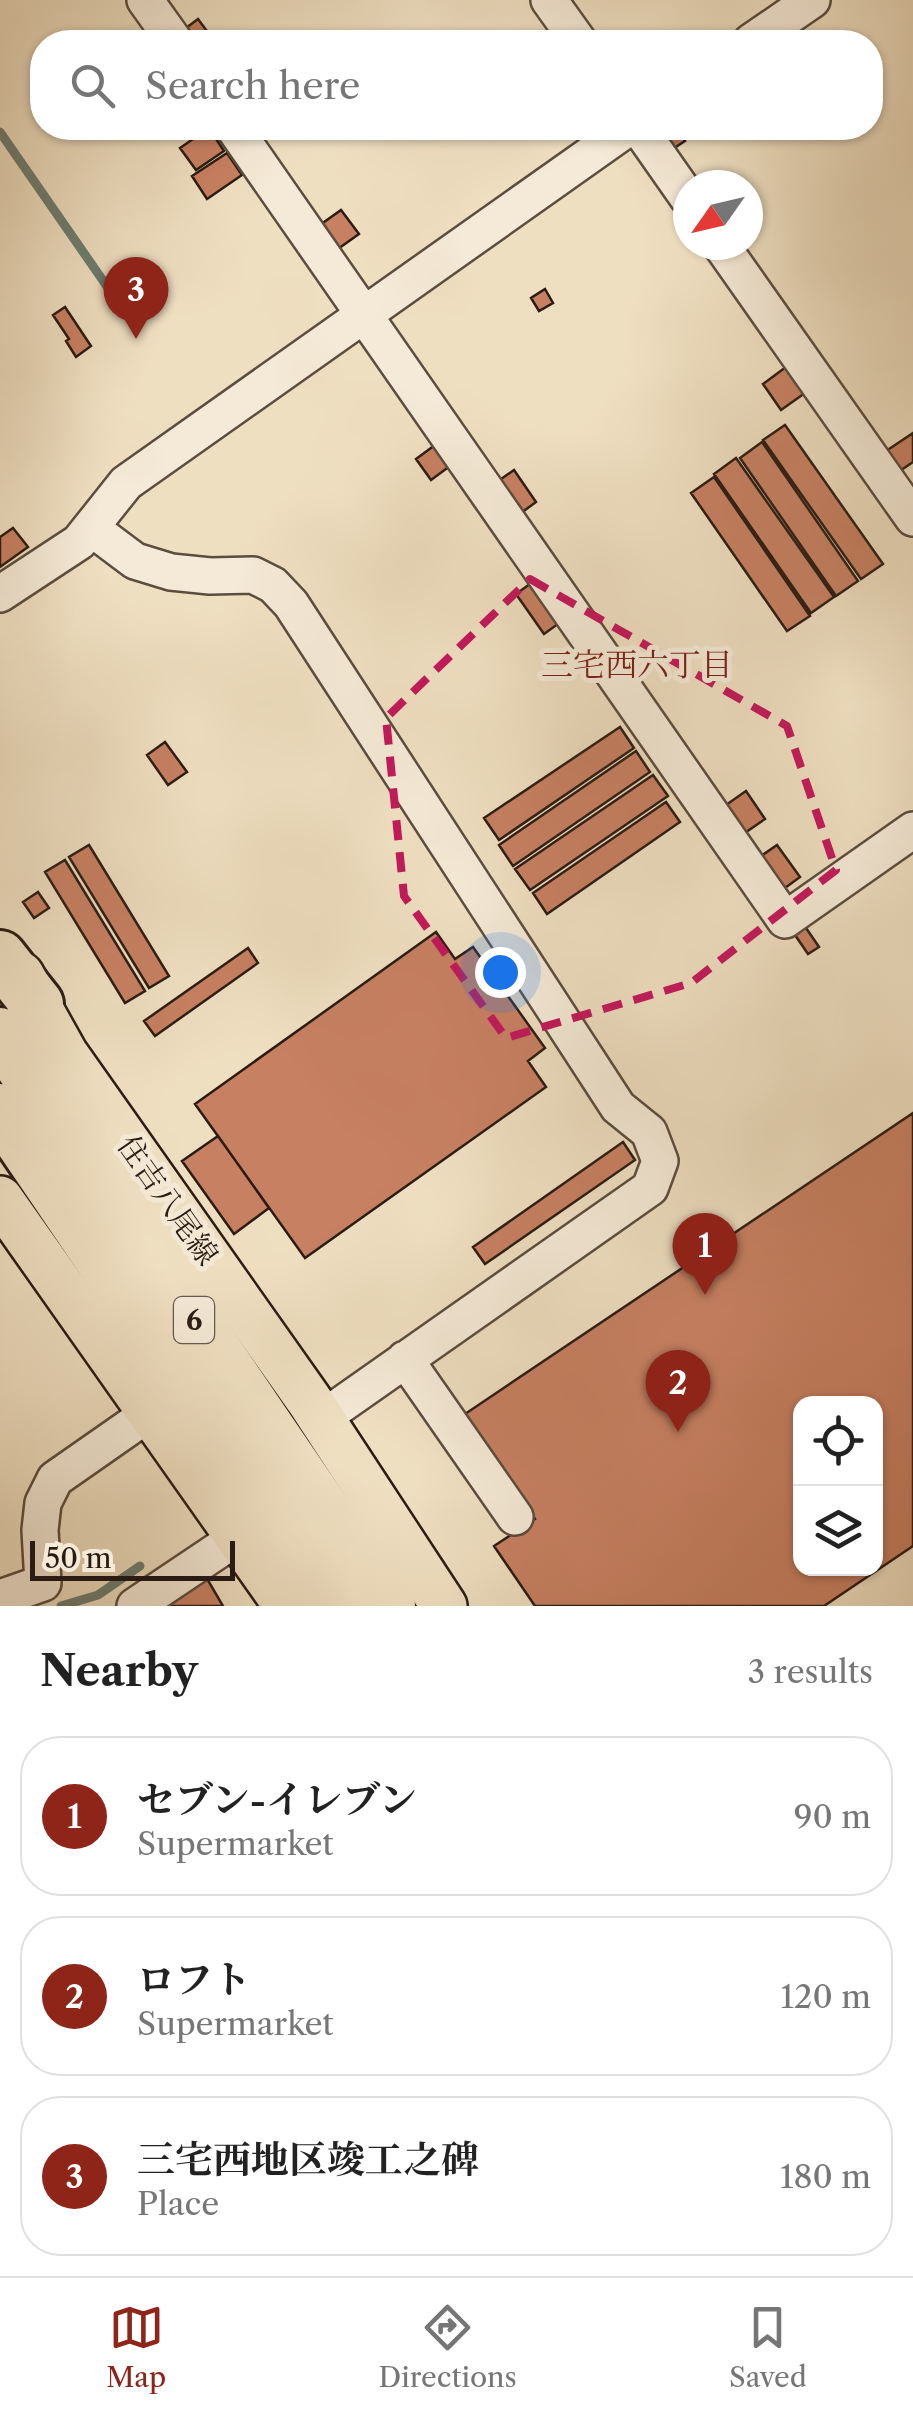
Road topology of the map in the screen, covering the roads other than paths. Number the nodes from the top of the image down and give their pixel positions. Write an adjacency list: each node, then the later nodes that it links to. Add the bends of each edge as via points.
1 (145, 0): 4 (street)
2 (549, 0): 5 (street)
3 (812, 0): 6 (street)
4 (166, 30)
5 (570, 30)
6 (768, 30)
7 (242, 140): 12 (street)
8 (611, 140): 12 (street)
9 (647, 140): 10 (street)
10 (673, 177)
11 (732, 260): 13 (street)
12 (364, 314): 14 (street, via 126,483); 16 (street, via 785,920)
13 (913, 518)
14 (90, 528): 15 (street, via 80,542); 22 (street, via 135,560 171,572 253,576 292,604 618,1107 649,1132 660,1161 650,1188)
15 (0, 594)
16 (913, 830)
17 (0, 938): 19 (main road, 住吉八尾線)
18 (0, 956): 19 (highway)
19 (19, 1019): 24 (main road, 住吉八尾線, via 65,1054); 32 (highway, 6)
20 (0, 1110): 31 (highway, 6)
21 (0, 1199): 23 (main road)
22 (405, 1359): 24 (street); 25 (street)
23 (151, 1412): 26 (main road); 27 (street, via 55,1479 40,1530)
24 (320, 1419): 33 (main road, 住吉八尾線)
25 (515, 1516)
26 (238, 1537): 29 (street); 30 (main road)
27 (44, 1596): 28 (street)
28 (0, 1598)
29 (135, 1606)
30 (287, 1606)
31 (336, 1606)
32 (388, 1606)
33 (444, 1606)

